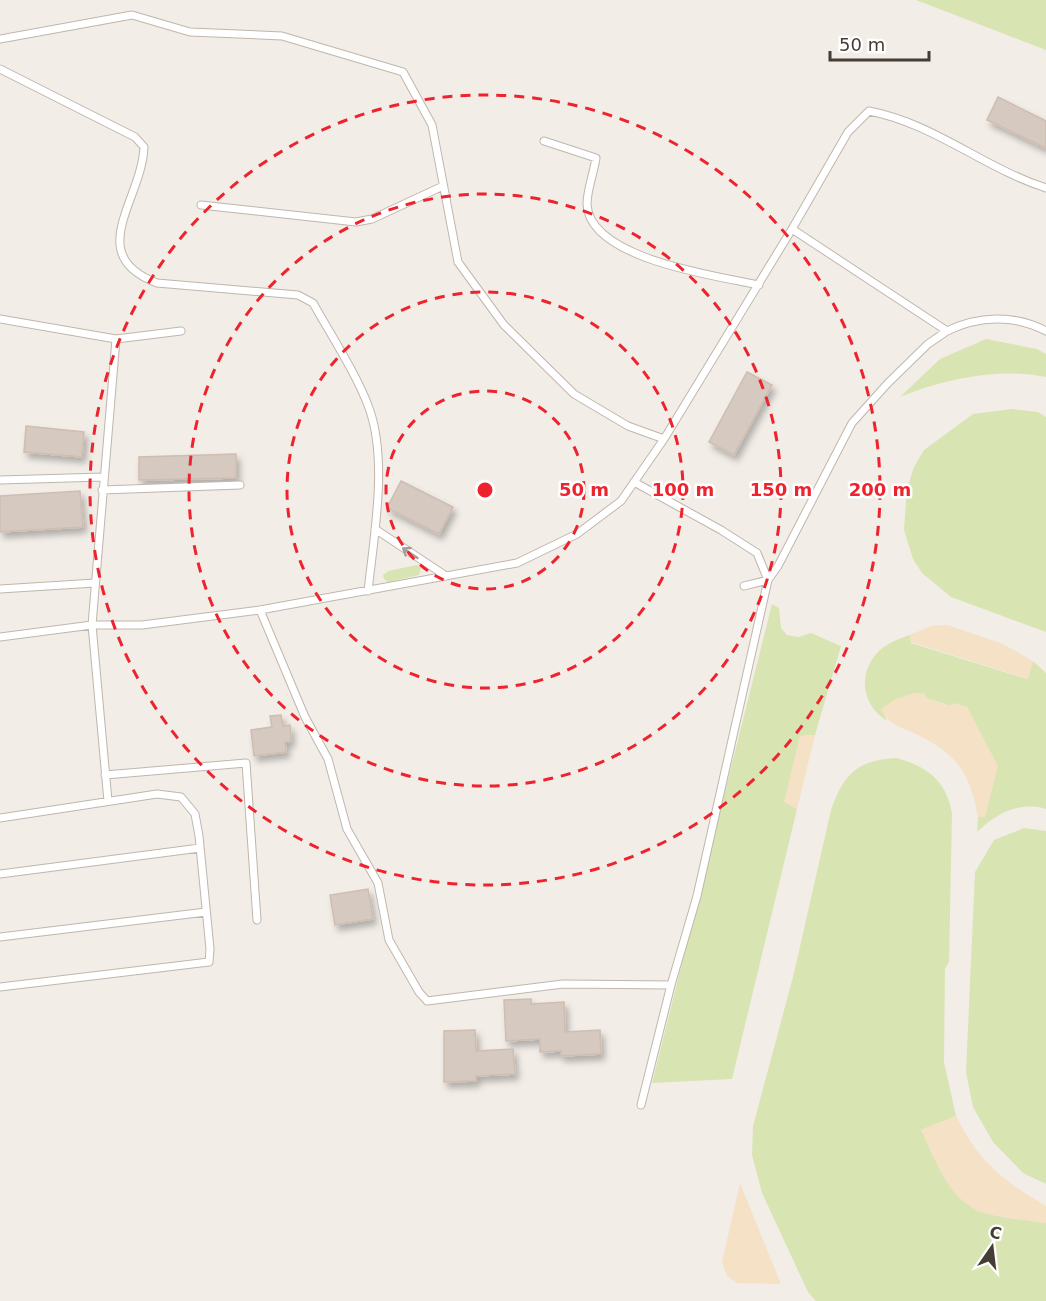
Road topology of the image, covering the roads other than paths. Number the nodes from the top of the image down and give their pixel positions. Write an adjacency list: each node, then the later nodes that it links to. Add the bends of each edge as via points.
1 (0, 39): 4 (lane, via 132,15 190,32 282,36 403,72 432,125)
2 (0, 69): 20 (lane, via 135,137 144,147 143,162 119,236 120,253 138,276 158,283 298,295 313,303 369,407 377,438)
3 (544, 141): 8 (lane, via 596,158 587,204 593,221 608,239 653,259)
4 (443, 186): 6 (lane, via 372,219 356,222); 14 (lane, via 458,262 504,325 574,394 628,426)
5 (1046, 188): 7 (lane, via 1014,178 895,116 869,111 848,132)
6 (201, 205)
7 (792, 229): 8 (lane); 11 (lane)
8 (759, 285): 14 (lane)
9 (0, 319): 13 (lane)
10 (180, 331): 13 (lane)
11 (947, 331): 12 (lane, via 982,318 1007,319); 22 (lane, via 928,344 852,423)
12 (1046, 331)
13 (116, 339): 15 (lane)
14 (664, 439): 17 (lane)
15 (103, 477): 16 (lane); 19 (lane)
16 (0, 480)
17 (634, 482): 21 (lane, via 621,501 577,534 517,563); 22 (lane, via 757,553)
18 (240, 484): 19 (lane)
19 (102, 490): 23 (lane)
20 (375, 530): 21 (lane, one-way to 20); 26 (lane)
21 (446, 576): 26 (lane)
22 (768, 580): 24 (lane); 38 (lane, via 699,885)
23 (95, 583): 25 (lane); 28 (lane)
24 (744, 586)
25 (0, 589)
26 (368, 591): 27 (lane)
27 (260, 610): 28 (lane, via 142,625); 38 (lane, via 305,717 328,759 347,829 378,883 389,940 427,1001 563,984)
28 (92, 625): 29 (lane); 30 (lane)
29 (0, 636)
30 (105, 776): 31 (lane); 36 (lane, via 246,763)
31 (108, 801): 32 (lane); 33 (lane, via 158,794 181,797 195,814)
32 (0, 818)
33 (200, 848): 34 (lane); 35 (lane)
34 (0, 874)
35 (206, 912): 37 (lane); 39 (lane, via 209,962)
36 (258, 920)
37 (0, 937)
38 (671, 985): 40 (lane)
39 (0, 987)
40 (641, 1105)

